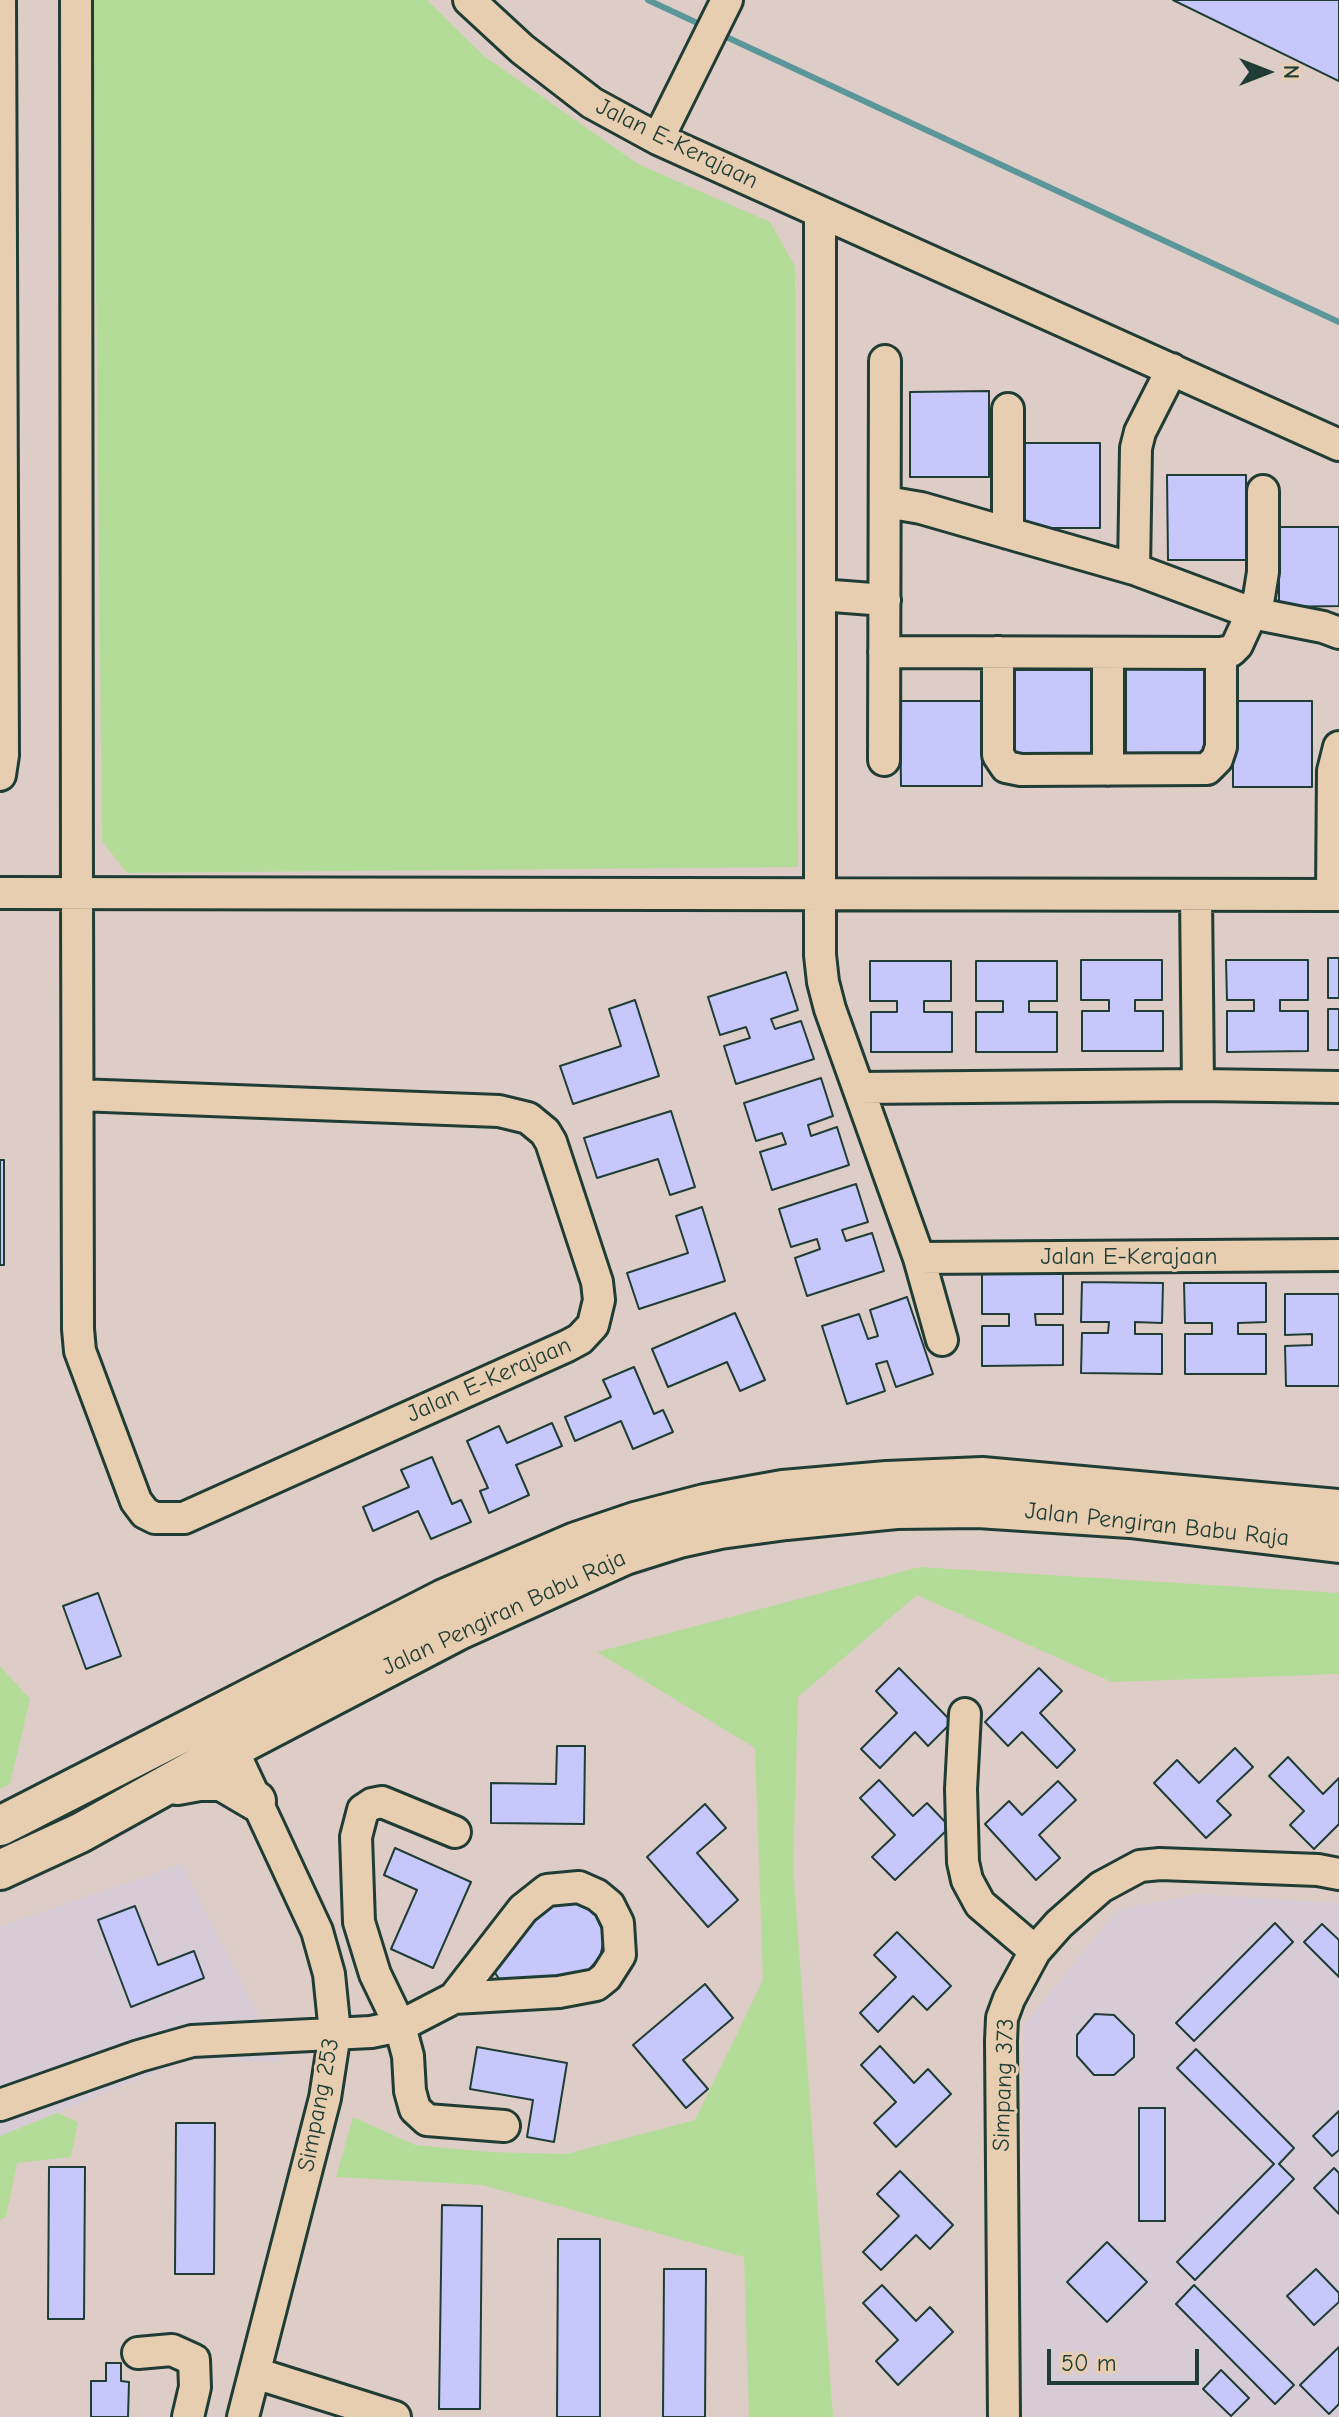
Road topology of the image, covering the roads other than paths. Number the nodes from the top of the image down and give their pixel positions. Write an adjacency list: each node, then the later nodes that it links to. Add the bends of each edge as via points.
1 (0, 0): 6 (street)
2 (76, 0): 31 (street)
3 (469, 0): 5 (street, Jalan E-Kerajaan, via 592,103)
4 (727, 0): 5 (street)
5 (658, 139): 7 (street, Jalan E-Kerajaan)
6 (0, 163): 8 (street)
7 (820, 212): 10 (street, Jalan E-Kerajaan); 17 (street)
8 (0, 300): 28 (street)
9 (885, 361): 14 (street)
10 (1172, 369): 12 (street, Jalan E-Kerajaan); 16 (street, via 1136,448)
11 (1008, 409): 15 (street)
12 (1339, 445)
13 (1263, 491): 19 (street, via 1262,584)
14 (886, 502): 15 (street); 18 (street)
15 (1008, 533): 16 (street)
16 (1134, 569): 19 (street)
17 (820, 595): 18 (street); 32 (street)
18 (885, 600): 21 (street)
19 (1252, 613): 20 (street); 24 (street, via 1237,645)
20 (1339, 633)
21 (884, 652): 22 (street); 26 (street)
22 (998, 652): 23 (street); 27 (street, via 998,755 1006,767)
23 (1108, 653): 24 (street); 27 (street)
24 (1221, 653): 27 (street, via 1221,747 1212,766)
25 (1339, 747): 29 (street, via 1333,771)
26 (884, 760)
27 (1108, 770)
28 (0, 775)
29 (1336, 800): 33 (street)
30 (0, 893): 31 (street)
31 (77, 893): 32 (street); 38 (street)
32 (819, 895): 34 (street); 37 (street, via 823,982)
33 (1336, 895): 34 (street)
34 (1196, 896): 35 (street)
35 (1198, 1085): 36 (street); 37 (street)
36 (1339, 1087)
37 (859, 1088): 40 (street)
38 (78, 1095): 38 (street, Jalan E-Kerajaan, via 80,1351 136,1501 155,1518 184,1518 580,1339 597,1314 597,1282 551,1142 538,1124 515,1113)
39 (1339, 1255): 40 (street, Jalan E-Kerajaan)
40 (919, 1258): 41 (street)
41 (942, 1340)
42 (1339, 1509): 44 (main road, Jalan Pengiran Babu Raja, via 982,1477 783,1490 705,1504 620,1527 530,1560)
43 (1339, 1543): 46 (main road, Jalan Pengiran Babu Raja, via 1130,1518 978,1508 896,1509 720,1529 625,1555 540,1591)
44 (215, 1714): 46 (street, Simpang 253); 49 (main road, Jalan Pengiran Babu Raja)
45 (965, 1714): 53 (street, via 961,1789 967,1880 980,1904)
46 (233, 1748): 47 (main road, Jalan Pengiran Babu Raja); 48 (street, Simpang 253)
47 (158, 1790): 48 (main road, via 222,1781); 51 (main road, Jalan Pengiran Babu Raja)
48 (256, 1801): 56 (street, Simpang 253, via 317,1931 329,1974)
49 (0, 1826)
50 (455, 1832): 55 (street, via 382,1802 363,1810 356,1837 359,1922 375,1974)
51 (0, 1870)
52 (1339, 1874): 53 (street, Simpang 373, via 1140,1866 1101,1887)
53 (1035, 1951): 64 (street, Simpang 373, via 1002,2018)
54 (454, 1998): 54 (street, via 596,1985 620,1955 618,1923 609,1905 579,1887 547,1890 523,1909); 55 (street)
55 (400, 2026): 56 (street); 58 (street, via 415,2109 427,2120)
56 (335, 2033): 57 (street, via 192,2041); 60 (street, Simpang 253, via 325,2098)
57 (0, 2105)
58 (504, 2126)
59 (138, 2353): 62 (street, via 172,2350 194,2360)
60 (255, 2373): 61 (street); 63 (street, Simpang 253)
61 (386, 2416)
62 (188, 2417)
63 (243, 2417)
64 (1004, 2417)

